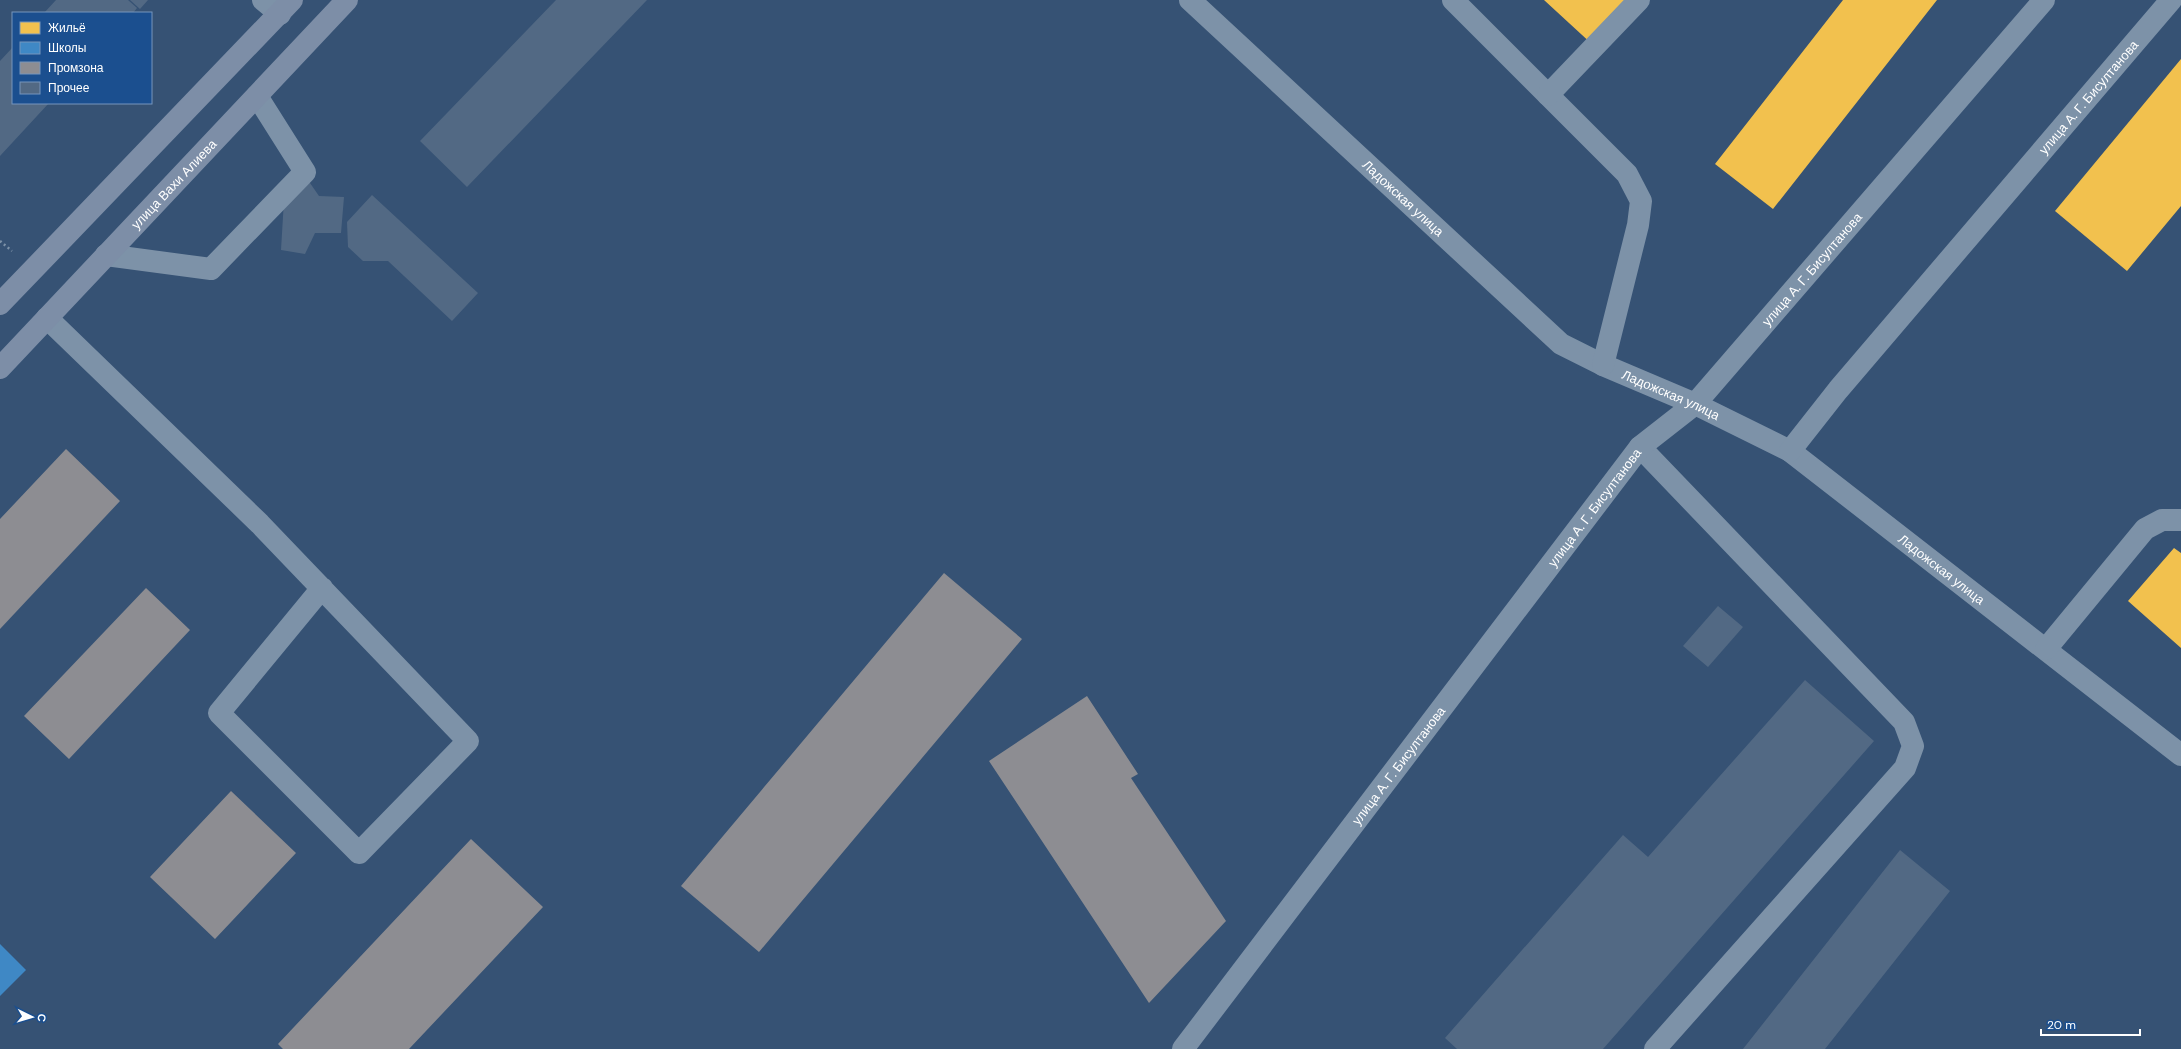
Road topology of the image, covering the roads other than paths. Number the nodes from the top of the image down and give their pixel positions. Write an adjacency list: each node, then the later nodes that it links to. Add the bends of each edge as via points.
1 (262, 0): 8 (street)
2 (347, 0): 10 (main road, улица Вахи Алиева)
3 (1190, 0): 14 (street, Ладожская улица, via 1561,344)
4 (1453, 0): 9 (street)
5 (1639, 0): 9 (street)
6 (2044, 0): 16 (street, улица А. Г. Бисултанова)
7 (2171, 0): 18 (street, улица А. Г. Бисултанова, via 1838,390)
8 (286, 7): 12 (main road)
9 (1548, 95): 14 (street, via 1627,174 1641,201 1638,225)
10 (257, 96): 11 (main road, улица Вахи Алиева); 11 (street, via 305,172 212,269)
11 (106, 255): 13 (main road, улица Вахи Алиева)
12 (0, 304)
13 (47, 318): 15 (main road, улица Вахи Алиева); 20 (street, via 162,427)
14 (1603, 365): 16 (street, Ладожская улица)
15 (0, 368)
16 (1695, 404): 17 (street, улица А. Г. Бисултанова); 18 (street, Ладожская улица)
17 (1640, 447): 23 (street, улица А. Г. Бисултанова); 24 (street, via 1904,722 1913,746 1904,768)
18 (1790, 451): 21 (street, Ладожская улица)
19 (2181, 520): 21 (street, via 2162,520 2145,528)
20 (322, 588): 20 (street, via 468,741 359,854 219,713)
21 (2046, 649): 22 (street, Ладожская улица)
22 (2181, 755)
23 (1183, 1049)
24 (1655, 1049)

